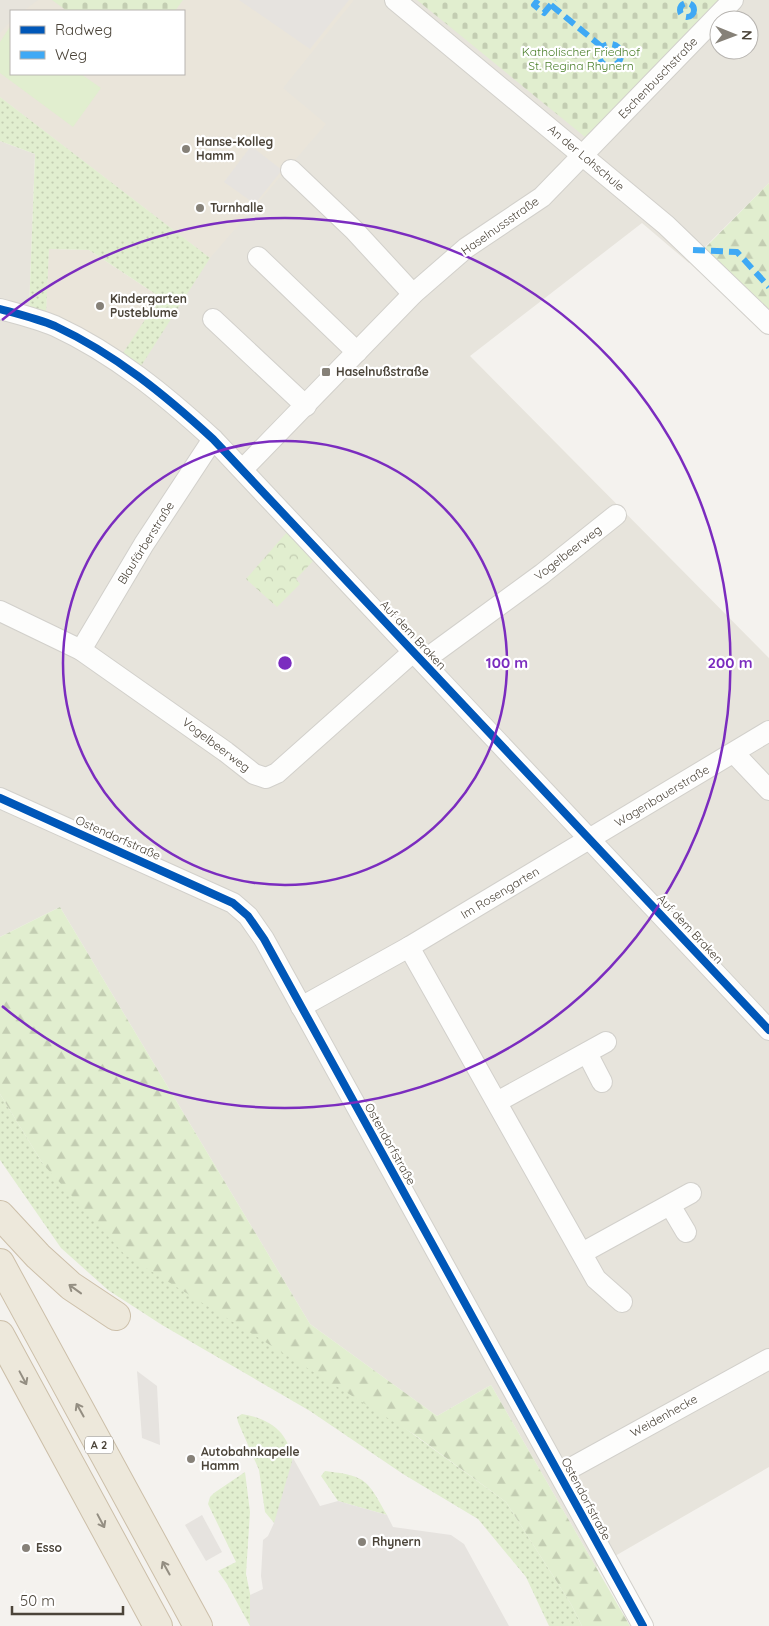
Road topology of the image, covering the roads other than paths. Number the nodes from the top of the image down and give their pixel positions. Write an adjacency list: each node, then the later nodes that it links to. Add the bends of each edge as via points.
1 (395, 0): 3 (street, An der Lohschule)
2 (733, 0): 3 (street, Eschenbuschstraße)
3 (583, 156): 6 (street, Haselnussstraße, via 542,197 466,248); 9 (street, An der Lohschule, via 666,225)
4 (291, 170): 6 (street, via 354,230)
5 (258, 257): 10 (street)
6 (413, 294): 10 (street, Haselnussstraße)
7 (0, 309): 12 (street, Auf dem Braken, via 54,326 124,365)
8 (213, 318): 11 (street)
9 (769, 324)
10 (357, 352): 11 (street, Haselnussstraße)
11 (306, 406): 13 (street, Haselnussstraße)
12 (214, 439): 13 (street, Auf dem Braken); 16 (street, Blaufärberstraße, via 144,544)
13 (243, 469): 17 (street, Auf dem Braken)
14 (616, 515): 17 (street, Vogelbeerweg, via 542,574)
15 (0, 611): 16 (street, Vogelbeerweg)
16 (81, 650): 17 (street, Vogelbeerweg, via 254,774 266,778 277,773)
17 (418, 657): 22 (street, Auf dem Braken)
18 (769, 731): 19 (street, Wagenbauerstraße)
19 (734, 753): 20 (street); 22 (street, Wagenbauerstraße)
20 (769, 790)
21 (0, 798): 24 (street, Ostendorfstraße, via 233,903 248,916 264,939)
22 (590, 839): 23 (street, Im Rosengarten); 25 (street, Auf dem Braken)
23 (409, 947): 24 (street, Im Rosengarten); 29 (street)
24 (301, 1007): 40 (street, Ostendorfstraße)
25 (769, 1030)
26 (606, 1042): 27 (street)
27 (586, 1053): 28 (street); 29 (street)
28 (602, 1082)
29 (497, 1102): 34 (street)
30 (691, 1193): 31 (street)
31 (670, 1205): 33 (street); 34 (street)
32 (0, 1214): 37 (highway, one-way to 32, via 71,1286)
33 (686, 1232)
34 (582, 1253): 36 (street, via 596,1279)
35 (0, 1263): 42 (highway, A 2, one-way to 35)
36 (622, 1302)
37 (116, 1316)
38 (0, 1335): 41 (highway, A 2, one-way to 41)
39 (769, 1359): 40 (street, Weidenhecke)
40 (560, 1474): 43 (street, Ostendorfstraße)
41 (158, 1626)
42 (198, 1626)
43 (643, 1626)

